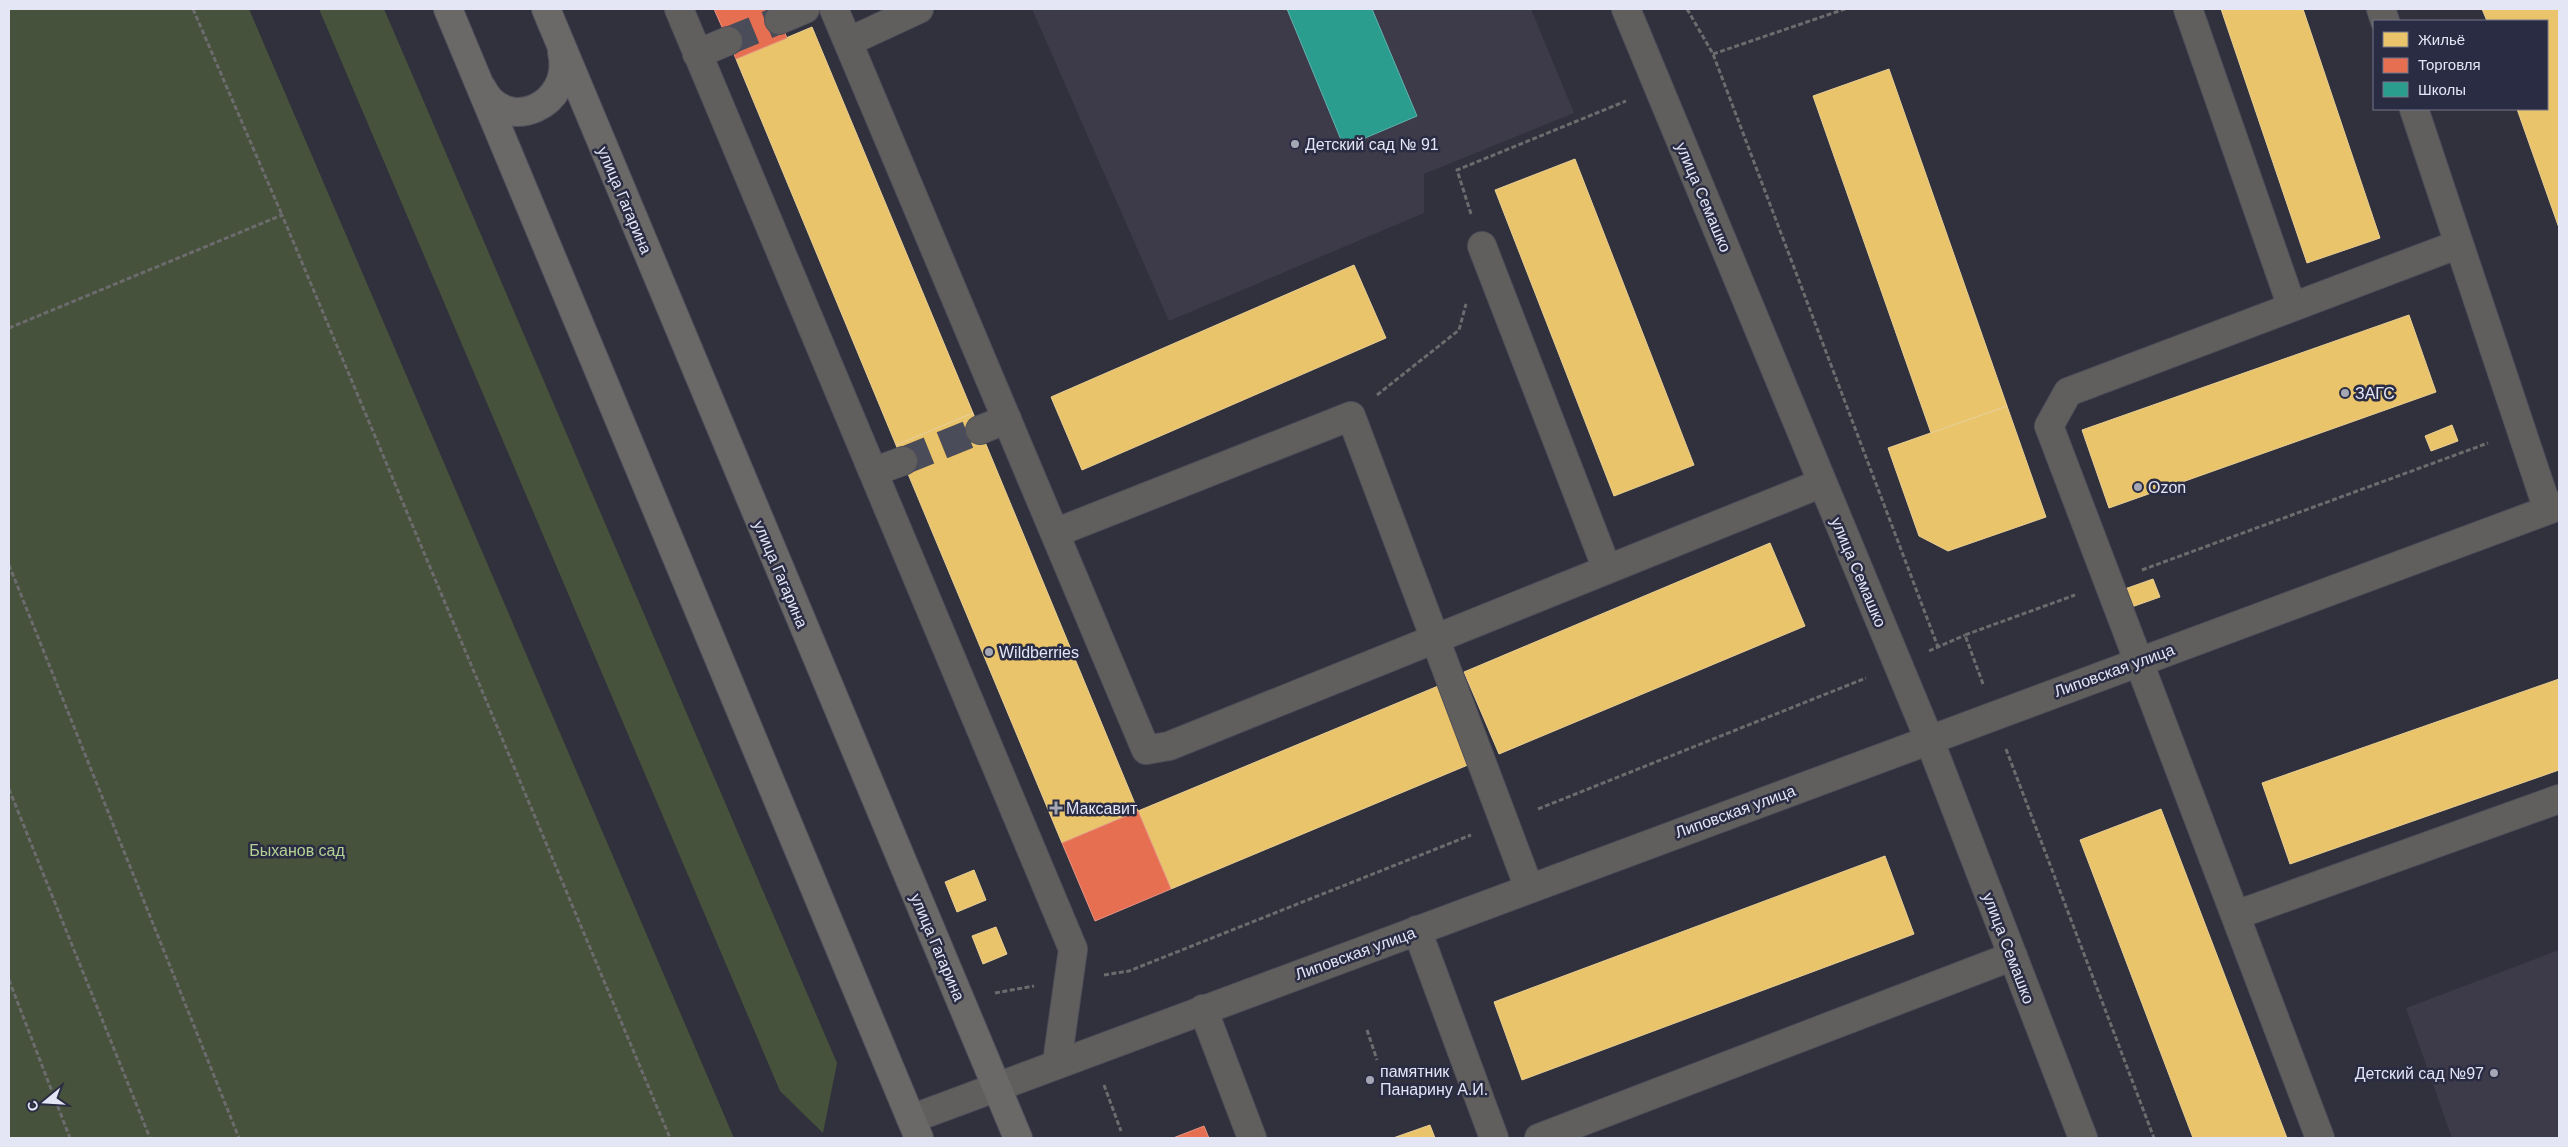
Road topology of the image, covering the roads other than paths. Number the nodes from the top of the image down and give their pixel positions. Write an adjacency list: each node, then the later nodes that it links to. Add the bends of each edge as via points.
1 (448, 9): 14 (main road)
2 (546, 9): 12 (main road, улица Гагарина)
3 (678, 9): 13 (street)
4 (805, 9): 9 (street)
5 (834, 9): 11 (street)
6 (918, 9): 11 (street)
7 (1626, 9): 23 (street, улица Семашко)
8 (2188, 9): 18 (street)
9 (779, 20)
10 (728, 41): 13 (street)
11 (848, 42): 19 (street)
12 (560, 44): 14 (main road, via 564,62 562,81 552,98 537,108 518,112 500,107 485,95); 37 (main road, улица Гагарина)
13 (698, 54): 22 (street)
14 (477, 78): 38 (main road)
15 (2414, 110): 16 (street)
16 (2460, 244): 18 (street); 24 (street)
17 (1482, 246): 26 (street)
18 (2292, 307): 28 (street, via 2068,392 2049,426)
19 (1007, 419): 20 (street); 25 (street)
20 (980, 430)
21 (903, 460): 22 (street)
22 (873, 472): 36 (street, via 1073,948)
23 (1822, 483): 26 (street); 29 (street, улица Семашко)
24 (2554, 508): 28 (street, Липовская улица)
25 (1055, 533): 27 (street, via 1146,750 1169,746); 27 (street, via 1351,416)
26 (1607, 569): 27 (street)
27 (1434, 638): 31 (street)
28 (2139, 661): 29 (street, Липовская улица); 32 (street)
29 (1929, 739): 31 (street, Липовская улица); 34 (street, улица Семашко)
30 (2559, 799): 32 (street)
31 (1529, 888): 33 (street, Липовская улица)
32 (2236, 915): 44 (street)
33 (1417, 930): 35 (street, Липовская улица); 41 (street)
34 (2013, 956): 42 (street); 43 (street, улица Семашко)
35 (1203, 1009): 36 (street, Липовская улица); 40 (street)
36 (1057, 1063): 37 (street, Липовская улица)
37 (996, 1087): 38 (street, Липовская улица); 39 (main road, улица Гагарина)
38 (915, 1129)
39 (1018, 1138)
40 (1252, 1138)
41 (1494, 1138)
42 (1539, 1138)
43 (2083, 1138)
44 (2320, 1138)

